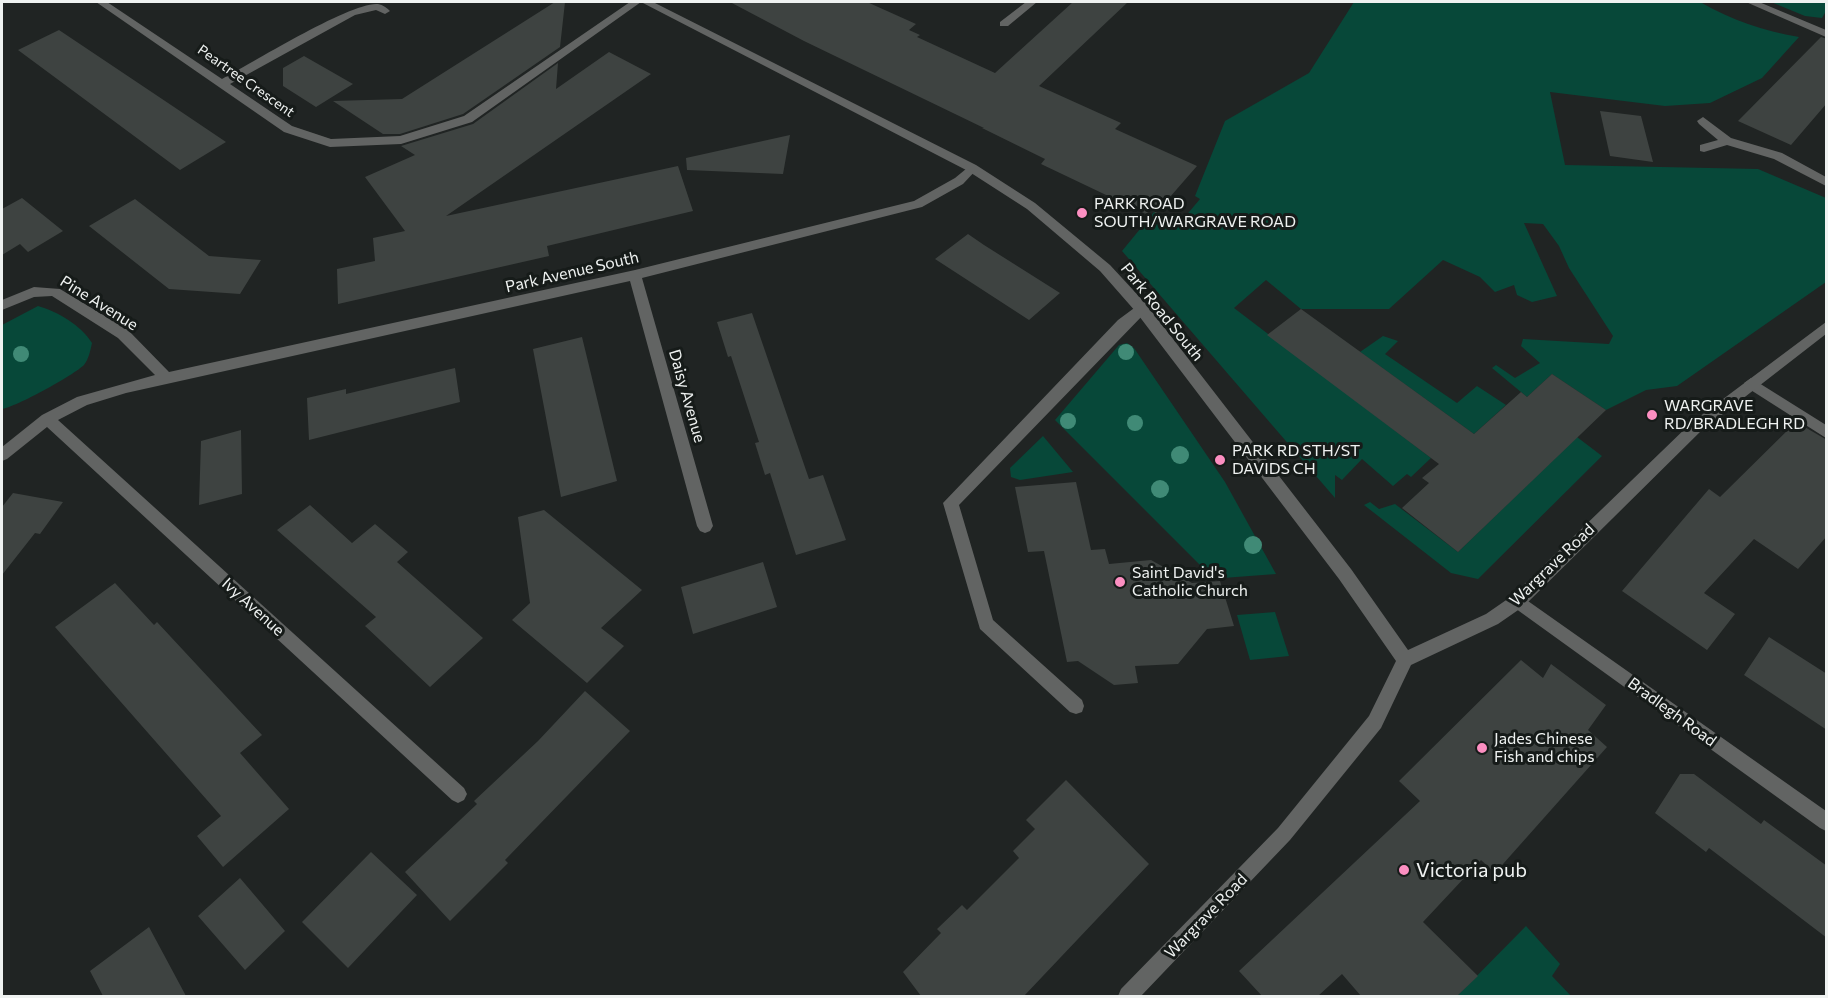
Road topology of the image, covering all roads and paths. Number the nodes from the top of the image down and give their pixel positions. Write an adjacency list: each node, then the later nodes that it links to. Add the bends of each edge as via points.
1 (101, 2): 9 (street, Peartree Crescent)
2 (636, 2): 9 (street, Peartree Crescent, via 468,119 401,140 330,143 288,129)
3 (646, 2): 13 (street, Park Road South)
4 (1032, 2): 7 (street)
5 (1751, 2): 8 (street)
6 (385, 11): 9 (street, via 377,7 351,13)
7 (1004, 24)
8 (1827, 34)
9 (223, 82)
10 (1703, 120): 11 (street)
11 (1727, 141): 12 (street); 14 (street, via 1778,156)
12 (1704, 148)
13 (972, 168): 15 (street, Park Avenue South, via 959,181 918,204); 17 (street, Park Road South, via 1032,206 1105,267)
14 (1827, 182)
15 (634, 275): 19 (street, Park Avenue South); 24 (street, Daisy Avenue)
16 (2, 305): 19 (street, Pine Avenue, via 31,291 55,292 123,334)
17 (1141, 308): 26 (street, Park Road South, via 1345,574); 27 (street, via 951,503 986,624)
18 (1827, 327): 20 (street, Wargrave Road)
19 (167, 379): 21 (street, Park Avenue South, via 82,401)
20 (1752, 383): 22 (street); 25 (street, Wargrave Road, via 1696,427)
21 (47, 418): 23 (street, Park Avenue South); 28 (street, Ivy Avenue)
22 (1827, 432)
23 (2, 455)
24 (705, 526)
25 (1518, 601): 26 (street, Wargrave Road, via 1492,619); 29 (street, Bradlegh Road)
26 (1405, 660): 30 (street, Wargrave Road, via 1375,722 1284,834)
27 (1076, 706)
28 (458, 794)
29 (1827, 822)
30 (1128, 996)

